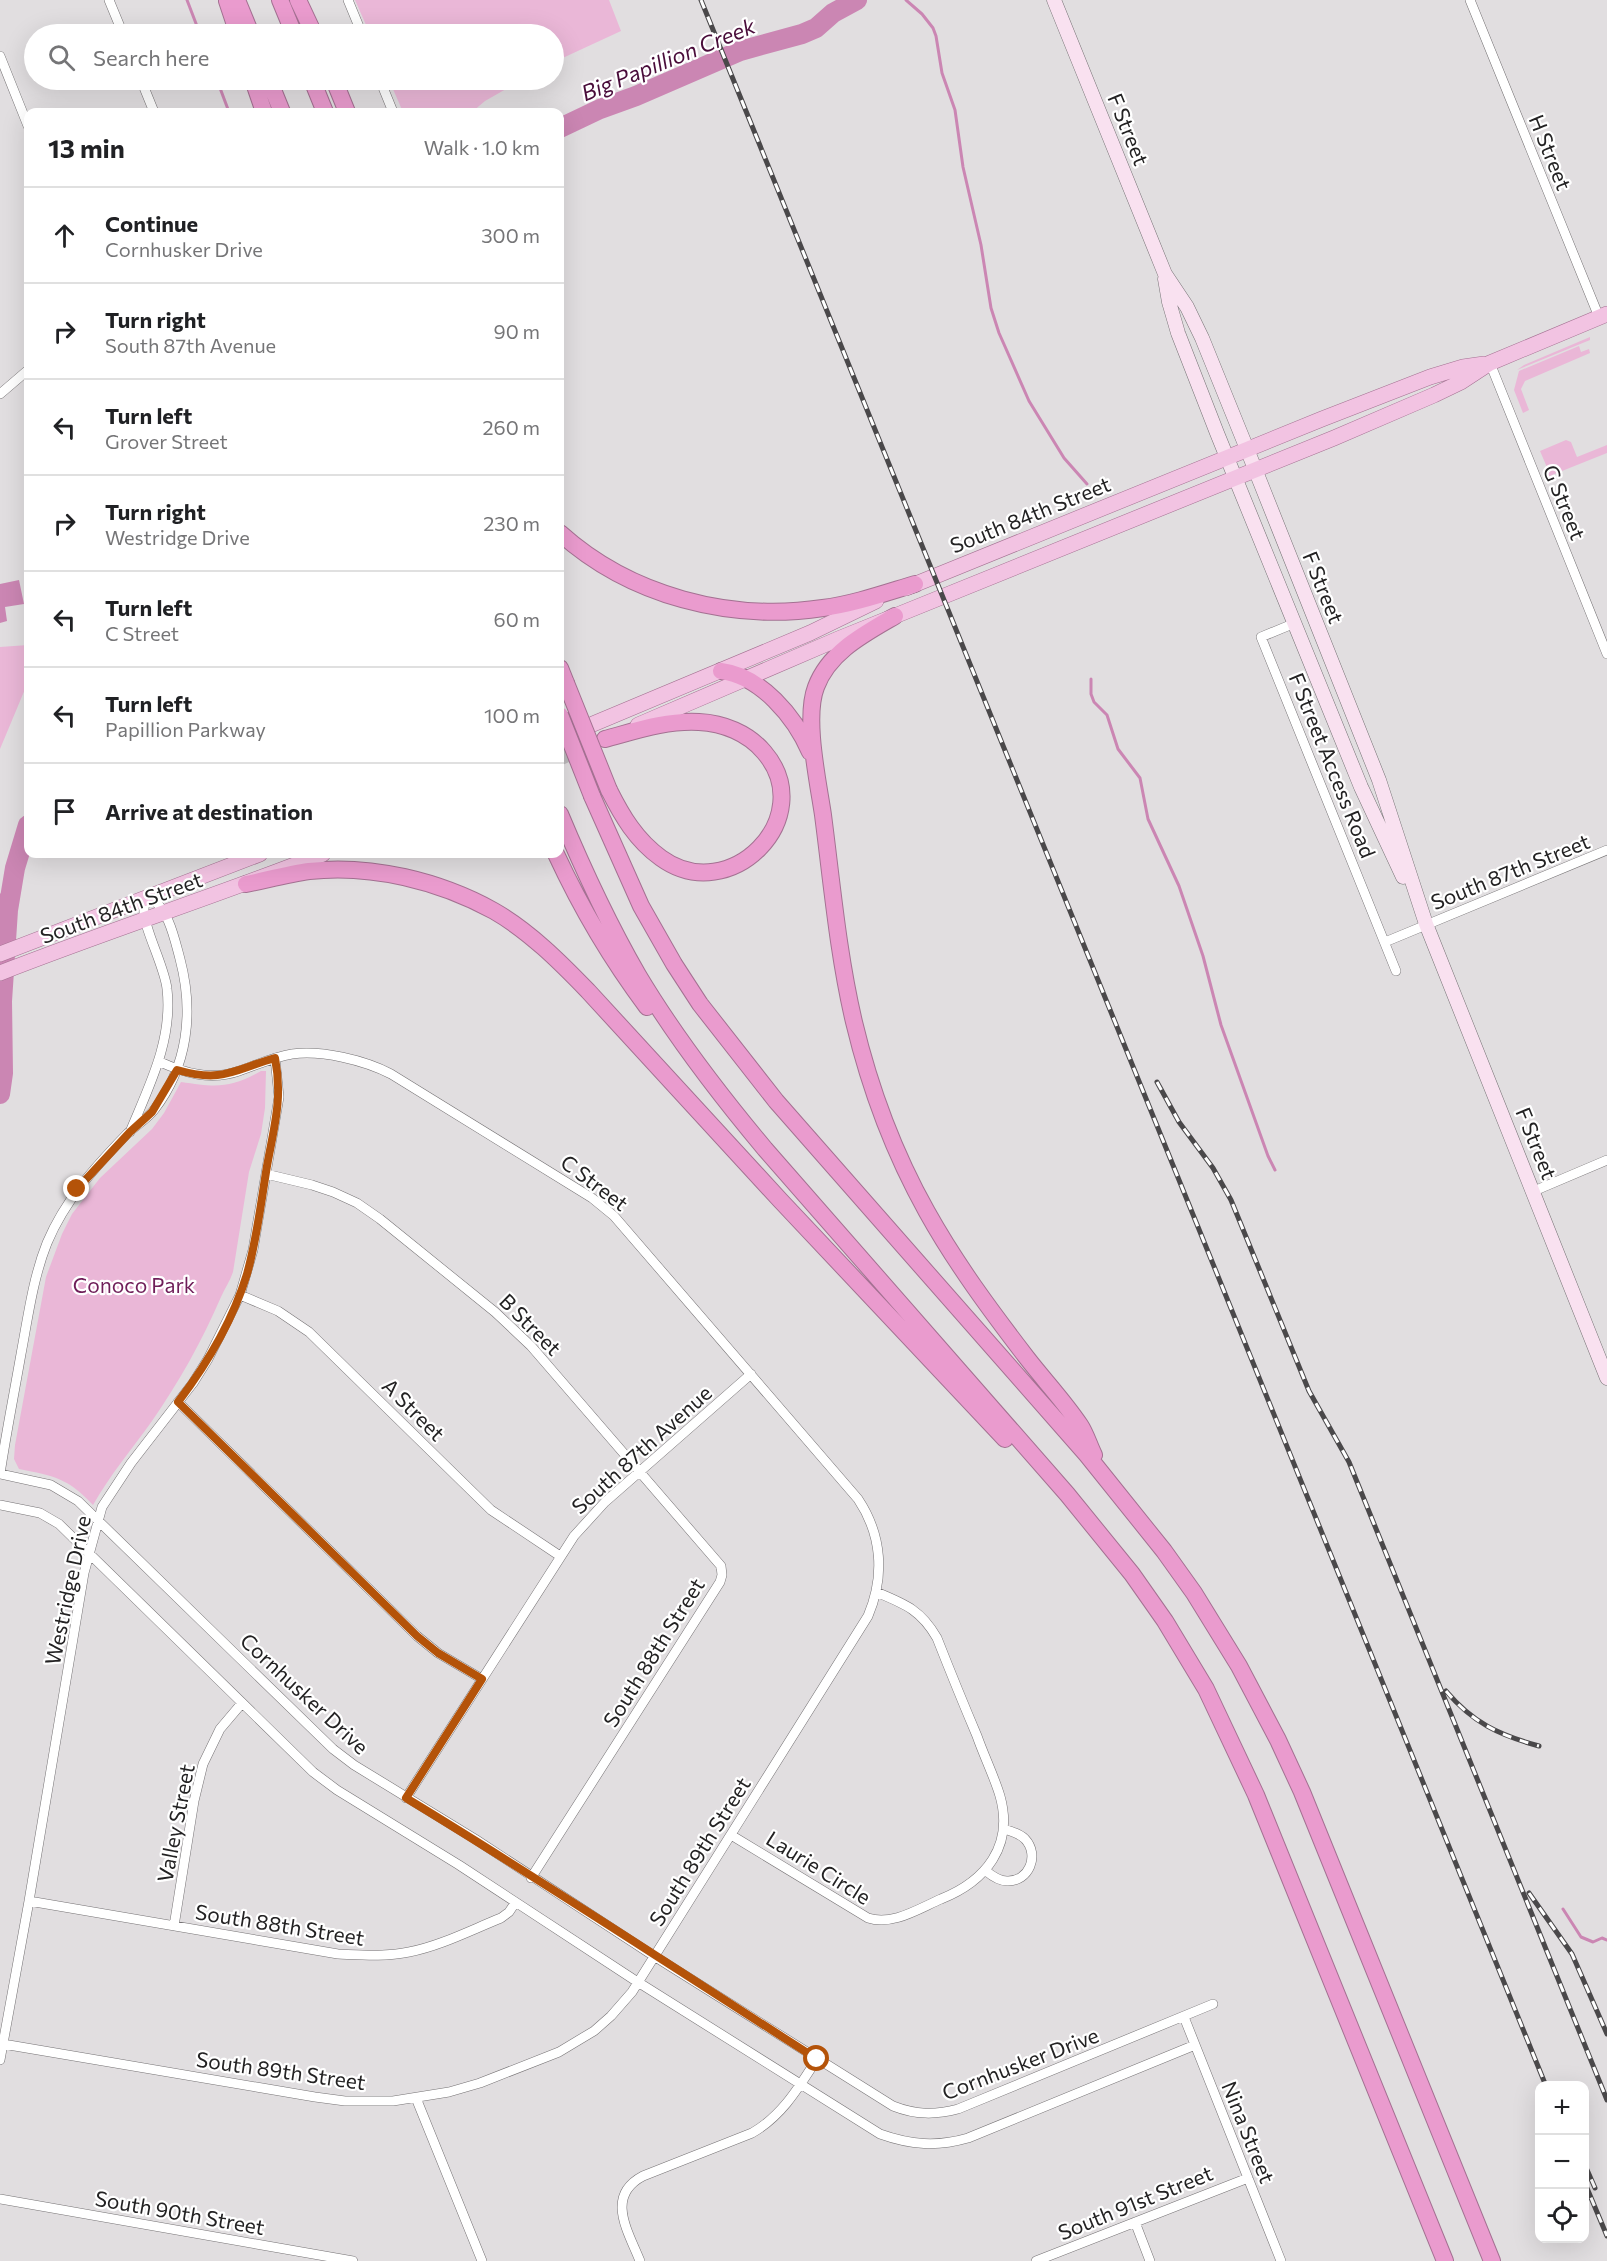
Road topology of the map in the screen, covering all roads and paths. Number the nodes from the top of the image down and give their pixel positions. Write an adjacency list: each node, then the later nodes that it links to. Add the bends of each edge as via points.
1 (109, 0): 9 (street)
2 (226, 0): 10 (highway)
3 (237, 0): 11 (highway)
4 (280, 0): 12 (highway)
5 (298, 0): 13 (highway)
6 (348, 0): 14 (street)
7 (1054, 0): 29 (street, F Street)
8 (1470, 0): 30 (street, H Street)
9 (119, 24)
10 (234, 24)
11 (247, 24)
12 (290, 24)
13 (309, 24)
14 (358, 24)
15 (0, 56): 28 (street)
16 (145, 90): 22 (street)
17 (256, 90): 23 (highway)
18 (273, 90): 24 (highway)
19 (316, 90): 25 (highway)
20 (338, 90): 26 (highway)
21 (384, 90): 27 (street)
22 (152, 108)
23 (263, 108)
24 (280, 108)
25 (323, 108)
26 (345, 108)
27 (391, 108)
28 (24, 116)
29 (1165, 274): 34 (street, F Street, via 1202,338); 35 (street, F Street, via 1178,333)
30 (1603, 316): 31 (main road, South 84th Street)
31 (1490, 363): 34 (main road, South 84th Street, via 1430,377); 36 (main road, South 84th Street, via 1434,395); 42 (street, G Street)
32 (24, 373): 33 (street)
33 (1, 390)
34 (1246, 449): 35 (main road, South 84th Street); 36 (street, F Street)
35 (1227, 457): 37 (street, F Street); 39 (main road, South 84th Street)
36 (1255, 470): 37 (main road, South 84th Street); 59 (street, F Street, via 1378,780)
37 (1236, 477): 40 (main road, South 84th Street); 41 (street, F Street)
38 (564, 536): 39 (highway, via 600,563 635,582 677,598 720,608 824,608)
39 (915, 584): 43 (main road, South 84th Street)
40 (895, 616): 45 (main road, South 84th Street); 49 (highway, via 844,648 828,665 816,688 811,722)
41 (1295, 623): 59 (street, F Street, via 1361,787); 60 (street, F Street Access Road, via 1261,636)
42 (1607, 654)
43 (721, 671): 45 (highway); 46 (main road, South 84th Street)
44 (564, 678): 48 (highway, bridge, via 609,789 630,828 649,848 674,866 700,872 728,869 751,857 771,834 781,802 776,772 759,746 730,728 715,723 679,722)
45 (748, 678): 48 (main road, South 84th Street); 49 (highway, via 794,723 809,750)
46 (592, 724)
47 (564, 725): 77 (highway, bridge, via 626,876 652,926 719,1030)
48 (602, 740)
49 (819, 785): 77 (highway, via 848,994 886,1127 912,1185 945,1242 998,1320 1081,1426)
50 (564, 823): 67 (highway, via 590,883 639,976)
51 (1607, 850): 59 (street, South 87th Street)
52 (249, 858): 56 (main road, South 84th Street)
53 (313, 858): 55 (main road, South 84th Street)
54 (558, 858): 67 (highway, via 629,984)
55 (246, 884): 57 (main road, South 84th Street); 84 (highway, via 308,871 390,875 467,898 515,926 588,991)
56 (149, 896): 57 (street); 58 (street, via 144,909); 61 (main road, South 84th Street)
57 (165, 913): 58 (main road, South 84th Street); 66 (street, via 184,973 188,1001 184,1048)
58 (146, 920): 63 (main road, South 84th Street); 65 (street, via 167,991 166,1028)
59 (1426, 924): 60 (street); 71 (street, F Street)
60 (1385, 942): 62 (street, F Street Access Road)
61 (0, 954)
62 (1396, 971)
63 (0, 973)
64 (275, 1058): 66 (street, C Street, via 218,1076); 70 (street, Westridge Drive, via 279,1097); 73 (street, C Street, via 325,1055 382,1069 592,1198 614,1216)
65 (158, 1061): 66 (street, C Street); 68 (street)
66 (177, 1070): 68 (street, via 152,1112)
67 (717, 1090): 84 (highway)
68 (130, 1132): 78 (street, via 77,1189 47,1243 32,1295)
69 (1607, 1160): 71 (street)
70 (266, 1174): 72 (street, Westridge Drive, via 253,1250); 76 (street, B Street, via 333,1192 380,1219 517,1331)
71 (1534, 1191): 74 (street, F Street)
72 (240, 1294): 75 (street, Westridge Drive, via 208,1359); 82 (street, A Street, via 278,1311 309,1332 491,1510)
73 (751, 1374): 76 (street, South 87th Avenue); 85 (street, C Street, via 864,1508 878,1549)
74 (1607, 1378)
75 (178, 1402): 80 (street, Westridge Drive, via 116,1484); 86 (street, via 417,1636)
76 (640, 1471): 82 (street, South 87th Avenue, via 589,1518); 83 (street, B Street)
77 (1101, 1473): 116 (highway, via 1194,1593 1278,1740)
78 (0, 1474): 80 (street, Cornhusker Drive, via 60,1489)
79 (0, 1505): 81 (street, via 47,1516)
80 (99, 1520): 81 (street, Westridge Drive); 88 (street, Cornhusker Drive, via 333,1749)
81 (90, 1553): 87 (street); 93 (street, Westridge Drive)
82 (560, 1556): 86 (street, South 87th Avenue)
83 (721, 1566): 92 (street, South 88th Street, via 720,1582)
84 (1132, 1574): 115 (highway, via 1187,1655 1240,1759)
85 (876, 1592): 89 (street, Laurie Circle, via 918,1612 937,1638 998,1789); 90 (street, South 89th Street, via 862,1625)
86 (482, 1679): 88 (street, South 87th Avenue)
87 (242, 1703): 94 (street, via 336,1790); 95 (street, Valley Street, via 220,1729 203,1764)
88 (406, 1798): 92 (street, Cornhusker Drive)
89 (1004, 1829): 91 (street, Laurie Circle); 91 (street, via 1024,1838 1030,1846 1029,1870 1015,1881 1006,1882)
90 (731, 1835): 91 (street, Laurie Circle, via 877,1921 893,1919 950,1896); 96 (street, South 89th Street)
91 (986, 1871)
92 (531, 1878): 96 (street, Cornhusker Drive)
93 (29, 1901): 95 (street, South 88th Street); 100 (street, Westridge Drive)
94 (515, 1903): 95 (street, South 88th Street, via 501,1918 429,1947 394,1955 338,1954); 97 (street)
95 (174, 1926)
96 (654, 1956): 97 (street, South 89th Street); 102 (street, Cornhusker Drive)
97 (638, 1982): 104 (street); 105 (street, South 89th Street, via 611,2016 576,2044 480,2083)
98 (1213, 2004): 99 (street, Cornhusker Drive)
99 (1184, 2017): 101 (street, Nina Street); 102 (street, Cornhusker Drive, via 958,2109 935,2114 894,2106)
100 (3, 2044): 103 (street, Westridge Drive); 105 (street, South 89th Street, via 315,2097 370,2102)
101 (1195, 2045): 104 (street, via 968,2138 938,2144 905,2142 880,2134); 106 (street, Nina Street)
102 (817, 2059): 104 (street)
103 (0, 2060)
104 (800, 2084): 111 (street, via 781,2111 765,2125 632,2183 623,2198 622,2212)
105 (416, 2098): 110 (street)
106 (1248, 2178): 108 (street, South 91st Street); 114 (street, Nina Street)
107 (0, 2199): 109 (street, South 90th Street)
108 (1135, 2222): 112 (street, South 91st Street); 113 (street)
109 (353, 2261)
110 (482, 2261)
111 (640, 2261)
112 (1036, 2261)
113 (1150, 2261)
114 (1281, 2261)
115 (1445, 2261)
116 (1492, 2261)

